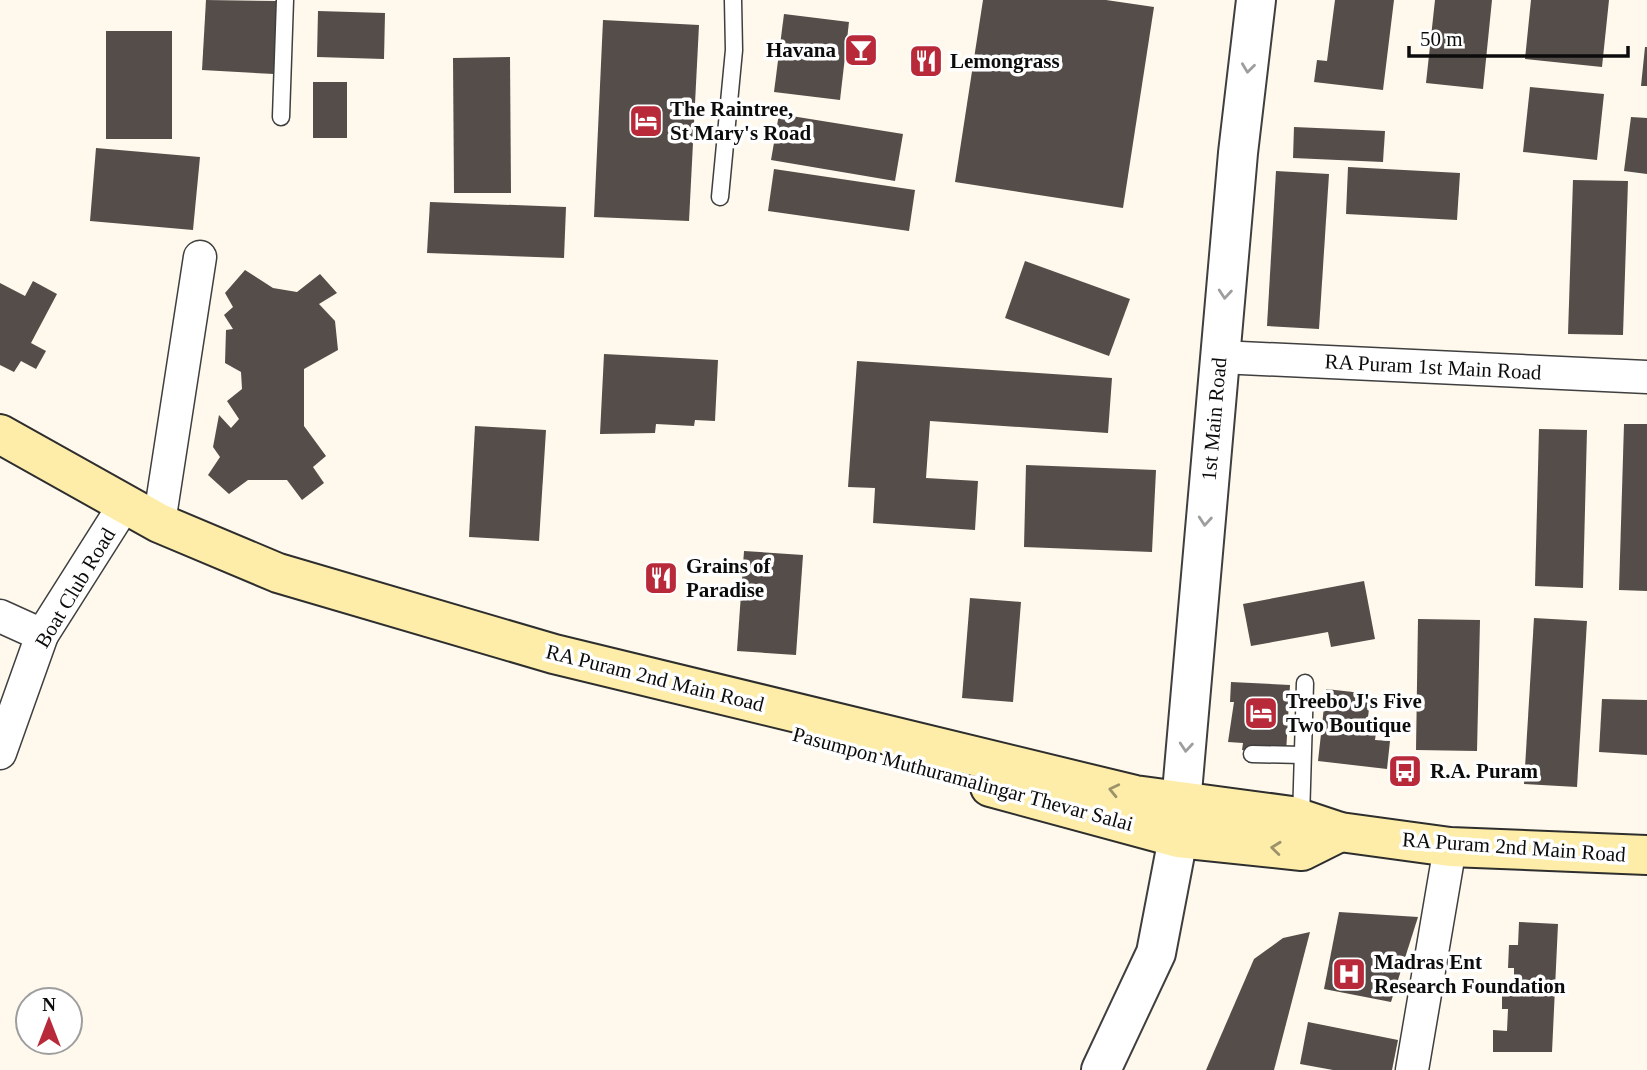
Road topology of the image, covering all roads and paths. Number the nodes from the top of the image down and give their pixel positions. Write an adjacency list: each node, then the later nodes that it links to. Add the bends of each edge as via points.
1 (285, 0): 4 (lane)
2 (733, 0): 5 (lane, via 734,50)
3 (1256, 0): 7 (street, 1st Main Road, one-way to 7)
4 (281, 117)
5 (720, 197)
6 (200, 257): 12 (street)
7 (1220, 357): 8 (street, RA Puram 1st Main Road); 20 (street, 1st Main Road, one-way to 20)
8 (1647, 377)
9 (0, 435): 11 (main road, RA Puram 2nd Main Road)
10 (0, 459): 11 (main road, Pasumpon Muthuramalingar Thevar Salai)
11 (119, 515): 12 (main road, RA Puram 2nd Main Road); 14 (street, Boat Club Road); 20 (main road, Pasumpon Muthuramalingar Thevar Salai, via 155,550 322,611)
12 (159, 523): 20 (main road, RA Puram 2nd Main Road, one-way to 12, via 1135,795 554,653 278,573)
13 (0, 616): 14 (street)
14 (42, 635): 16 (street, Boat Club Road)
15 (1305, 683): 18 (lane)
16 (0, 753)
17 (1252, 754): 18 (lane)
18 (1302, 755): 19 (lane)
19 (1301, 819): 20 (main road, RA Puram 2nd Main Road); 21 (main road, RA Puram 2nd Main Road)
20 (1179, 820): 21 (main road, RA Puram 2nd Main Road, one-way to 20, via 1302,850); 24 (street, 1st Main Road, via 1156,953)
21 (1340, 832): 22 (main road, RA Puram 2nd Main Road)
22 (1450, 847): 23 (main road, RA Puram 2nd Main Road); 25 (street)
23 (1647, 855)
24 (1101, 1070)
25 (1412, 1070)

